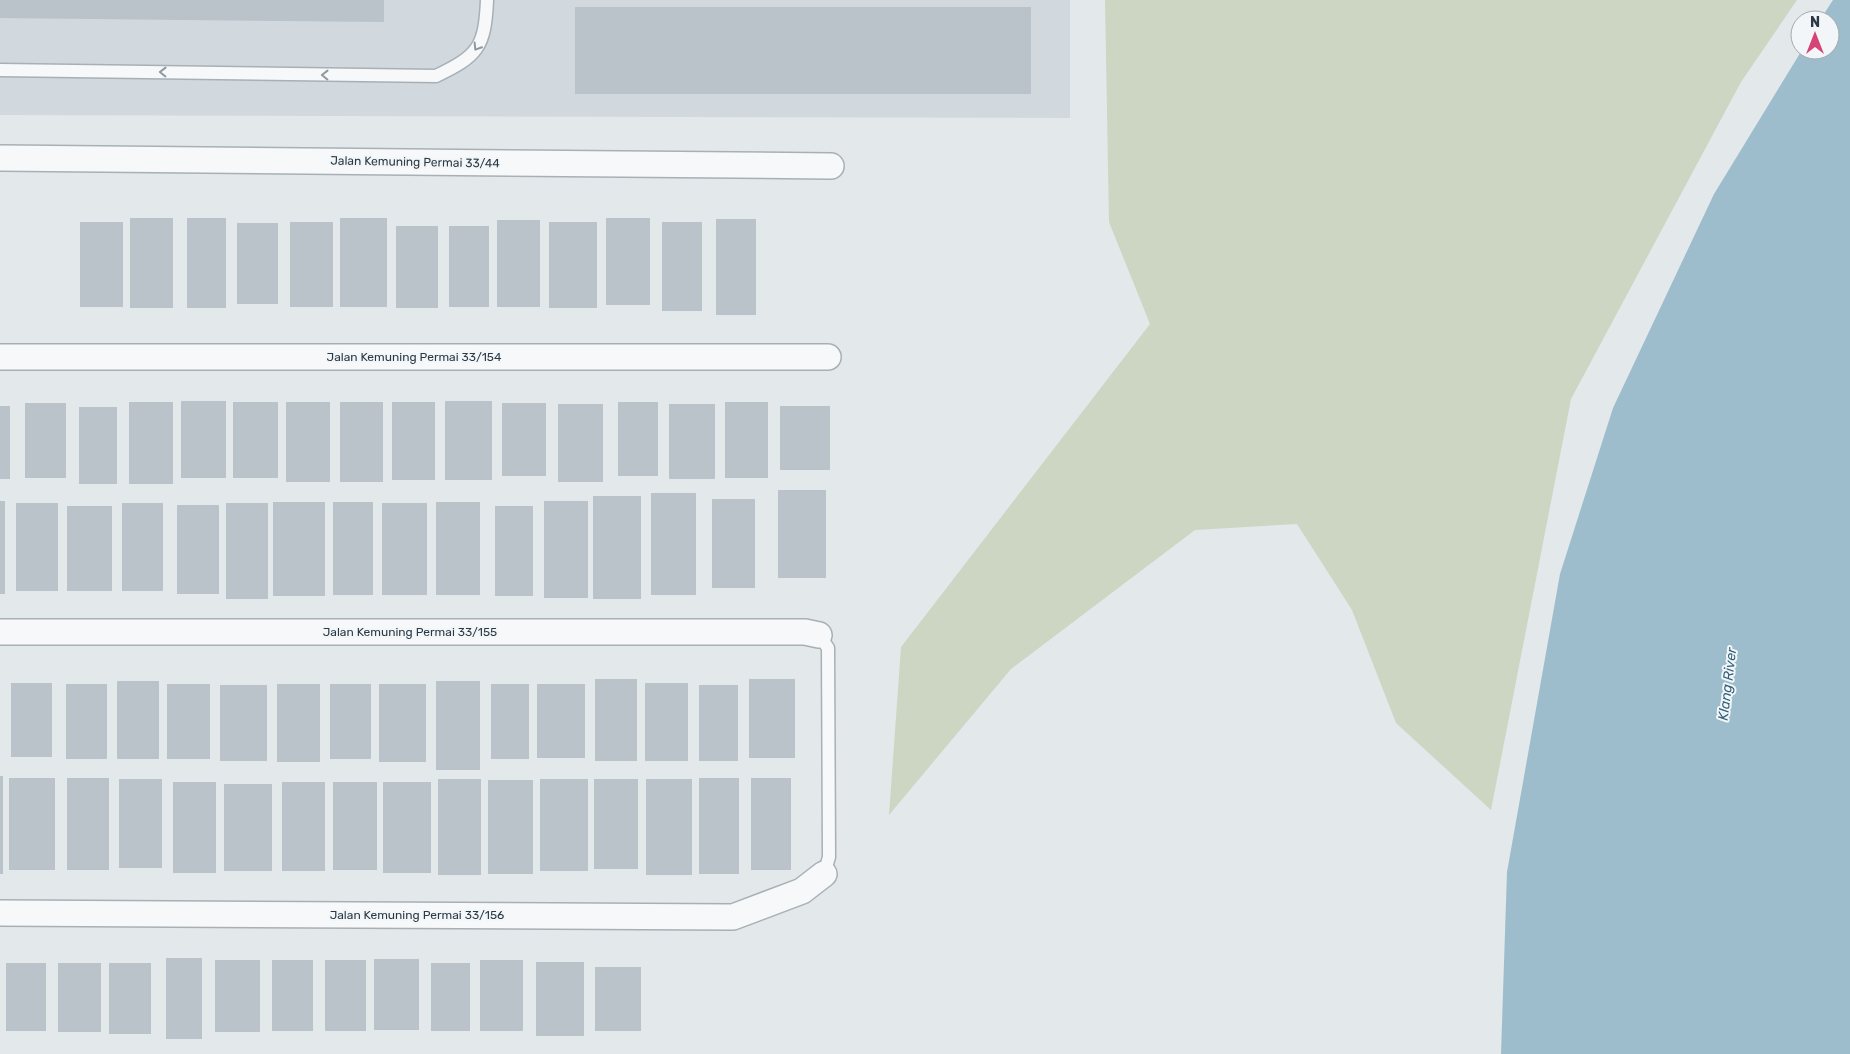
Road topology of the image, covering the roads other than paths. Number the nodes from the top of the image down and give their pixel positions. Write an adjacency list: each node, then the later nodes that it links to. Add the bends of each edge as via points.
1 (487, 0): 2 (lane, one-way to 2, via 480,46 464,63 436,76)
2 (0, 70)
3 (0, 158): 4 (street, Jalan Kemuning Permai 33/44)
4 (831, 166)
5 (0, 357): 6 (street, Jalan Kemuning Permai 33/154)
6 (828, 357)
7 (0, 632): 8 (street, Jalan Kemuning Permai 33/155, via 805,632)
8 (819, 636): 9 (lane, via 828,648 829,856)
9 (824, 874): 10 (street, Jalan Kemuning Permai 33/156, via 802,891 733,917)
10 (0, 913)

